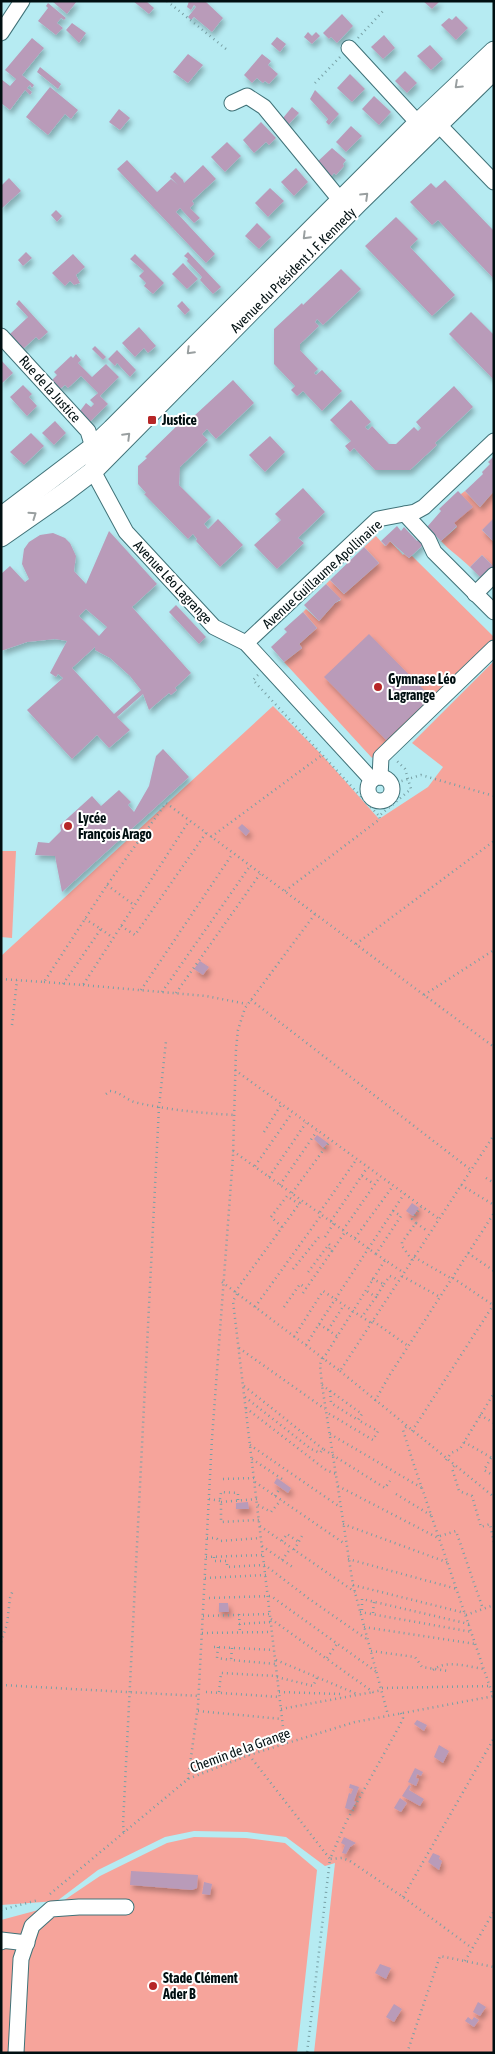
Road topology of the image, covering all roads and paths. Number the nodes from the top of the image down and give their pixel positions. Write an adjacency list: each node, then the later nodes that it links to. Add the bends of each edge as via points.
1 (22, 1): 3 (street)
2 (167, 1): 5 (path)
3 (1, 33)
4 (349, 48): 9 (street)
5 (226, 49)
6 (494, 52): 9 (main road, Avenue du Président J. F. Kennedy, one-way to 9)
7 (494, 70): 10 (main road, Avenue du Président J. F. Kennedy)
8 (232, 103): 12 (street, via 246,96 264,107)
9 (418, 123): 12 (main road, Avenue du Président J. F. Kennedy)
10 (439, 124): 11 (street); 16 (main road, Avenue du Président J. F. Kennedy, one-way to 10)
11 (494, 182)
12 (341, 202): 15 (main road, Avenue du Président J. F. Kennedy, one-way to 15)
13 (1, 336): 15 (street, Rue de la Justice, via 88,431)
14 (494, 441): 17 (street, Avenue Guillaume Apollinaire, via 424,507)
15 (93, 447): 16 (street, Avenue Léo Lagrange); 18 (main road, Avenue du Président J. F. Kennedy)
16 (93, 471): 19 (main road, Avenue du Président J. F. Kennedy, one-way to 16); 23 (street, Avenue Léo Lagrange, via 126,532 214,627)
17 (405, 514): 21 (street, via 428,539 434,552); 23 (street, Avenue Guillaume Apollinaire, via 378,519)
18 (1, 517)
19 (1, 537)
20 (494, 575): 21 (street)
21 (475, 594): 22 (street)
22 (494, 612)
23 (246, 643): 26 (street, Avenue Léo Lagrange)
24 (494, 648): 26 (street, via 381,757)
25 (322, 755): 31 (path)
26 (381, 781): 27 (path, via 421,775)
27 (494, 796)
28 (379, 816): 37 (path, via 380,819)
29 (189, 821): 30 (path); 36 (path, via 166,804); 38 (path)
30 (206, 833): 31 (path); 41 (path, via 135,935)
31 (211, 837): 33 (path)
32 (494, 841): 44 (path)
33 (232, 853): 34 (path); 51 (path)
34 (250, 866): 35 (path); 52 (path)
35 (260, 874): 37 (path); 53 (path)
36 (107, 885): 38 (path); 40 (path)
37 (285, 892): 39 (path)
38 (134, 905): 41 (path)
39 (315, 914): 44 (path); 55 (path)
40 (85, 919): 42 (path); 48 (path)
41 (121, 926): 43 (path)
42 (101, 929): 43 (path); 49 (path)
43 (113, 938): 50 (path)
44 (356, 944): 54 (path)
45 (494, 950): 54 (path)
46 (1, 979): 47 (path)
47 (17, 980): 48 (path); 57 (path)
48 (44, 982): 49 (path)
49 (63, 984): 50 (path)
50 (82, 986): 51 (path)
51 (141, 990): 52 (path)
52 (162, 992): 53 (path)
53 (176, 993): 56 (path)
54 (424, 995): 59 (path)
55 (251, 1000): 56 (path); 75 (path)
56 (248, 1004): 60 (path, via 238,1030)
57 (12, 1025)
58 (166, 1041): 63 (path)
59 (494, 1047)
60 (235, 1070): 62 (path); 65 (path)
61 (106, 1094): 63 (path, via 118,1091 134,1102)
62 (281, 1105): 64 (path); 67 (path)
63 (159, 1108): 65 (path); 253 (path)
64 (292, 1112): 66 (path); 73 (path)
65 (234, 1115): 71 (path)
66 (306, 1123): 68 (path); 76 (path)
67 (264, 1132)
68 (317, 1132): 70 (path); 82 (path)
69 (494, 1135): 75 (path)
70 (330, 1141): 72 (path); 85 (path)
71 (233, 1151): 73 (path); 116 (path)
72 (356, 1160): 74 (path); 92 (path)
73 (255, 1166): 76 (path)
74 (367, 1168): 77 (path); 78 (path)
75 (471, 1170): 83 (path)
76 (269, 1176): 82 (path)
77 (362, 1176): 81 (path); 95 (path)
78 (380, 1177): 81 (path); 84 (path)
79 (486, 1178): 80 (path)
80 (494, 1183)
81 (374, 1184): 98 (path)
82 (280, 1185): 85 (path)
83 (461, 1185): 90 (path); 94 (path)
84 (393, 1186): 86 (path); 102 (path)
85 (292, 1193): 87 (path)
86 (404, 1194): 89 (path); 91 (path)
87 (302, 1200): 88 (path); 92 (path)
88 (299, 1204): 97 (path); 97 (path, via 287,1196 271,1217)
89 (421, 1206): 94 (path); 96 (path, via 412,1219)
90 (494, 1206)
91 (393, 1211): 103 (path); 106 (path, via 401,1216)
92 (321, 1213): 95 (path); 127 (path)
93 (494, 1213): 105 (path)
94 (439, 1220): 107 (path)
95 (332, 1222): 98 (path); 101 (path)
96 (416, 1223): 99 (path); 107 (path, via 402,1242)
97 (282, 1227): 120 (path)
98 (344, 1230): 102 (path); 104 (path)
99 (426, 1230)
100 (319, 1237): 109 (path)
101 (325, 1237)
102 (355, 1238): 103 (path)
103 (368, 1248): 106 (path); 124 (path)
104 (332, 1251): 111 (path, via 329,1244); 118 (path)
105 (468, 1253): 110 (path); 114 (path)
106 (376, 1254): 108 (path)
107 (413, 1259): 112 (path); 114 (path)
108 (384, 1260): 112 (path); 113 (path)
109 (293, 1269)
110 (494, 1271)
111 (306, 1275)
112 (403, 1275): 115 (path); 123 (path)
113 (372, 1279): 117 (path); 119 (path)
114 (452, 1279): 123 (path); 126 (path)
115 (399, 1280): 117 (path, via 390,1276); 131 (path)
116 (222, 1282): 120 (path); 178 (path)
117 (384, 1284): 122 (path)
118 (306, 1288): 121 (path); 128 (path, via 300,1284)
119 (365, 1290): 122 (path); 129 (path)
120 (236, 1293): 127 (path); 138 (path, via 232,1301)
121 (303, 1293)
122 (376, 1297): 130 (path)
123 (440, 1297): 137 (path)
124 (336, 1299): 125 (path); 132 (path); 135 (path, via 323,1291)
125 (344, 1304): 129 (path); 133 (path)
126 (494, 1305): 155 (path)
127 (255, 1307): 135 (path)
128 (284, 1307)
129 (352, 1310): 131 (path); 134 (path)
130 (364, 1314)
131 (372, 1322): 137 (path); 140 (path)
132 (318, 1324): 133 (path); 136 (path)
133 (328, 1330): 134 (path)
134 (337, 1336): 139 (path)
135 (294, 1337): 136 (path)
136 (305, 1346): 139 (path)
137 (408, 1346): 146 (path)
138 (239, 1348): 141 (path); 150 (path)
139 (323, 1359): 140 (path); 142 (path, via 320,1365)
140 (340, 1372): 146 (path)
141 (244, 1385): 145 (path); 159 (path)
142 (322, 1385): 143 (path); 150 (path)
143 (330, 1390): 152 (path, via 331,1403); 152 (path, via 362,1414)
144 (494, 1393): 147 (path)
145 (245, 1397): 149 (path); 159 (path, via 311,1449 320,1453)
146 (375, 1401): 154 (path)
147 (488, 1401): 148 (path); 151 (path)
148 (494, 1404)
149 (246, 1408): 158 (path); 165 (path, via 326,1470)
150 (326, 1411): 152 (path, via 373,1440 378,1431); 156 (path)
151 (480, 1415): 153 (path); 157 (path)
152 (358, 1420)
153 (494, 1422)
154 (406, 1427): 155 (path); 174 (path, via 403,1430)
155 (412, 1431): 163 (path)
156 (330, 1434): 160 (path); 174 (path)
157 (464, 1442): 161 (path); 163 (path)
158 (250, 1445): 162 (path); 184 (path)
159 (323, 1449): 160 (path)
160 (333, 1456): 165 (path); 170 (path, via 386,1488)
161 (492, 1458): 166 (path, via 484,1470)
162 (252, 1459): 167 (path); 169 (path)
163 (446, 1460): 164 (path)
164 (454, 1466): 177 (path); 195 (path, via 459,1491 472,1496 481,1527 490,1524)
165 (336, 1474): 172 (path)
166 (494, 1476)
167 (254, 1478): 168 (path); 171 (path)
168 (223, 1479)
169 (282, 1479)
170 (390, 1481)
171 (255, 1482): 176 (path); 179 (path)
172 (337, 1486): 184 (path); 192 (path)
173 (280, 1488): 176 (path)
174 (423, 1489): 185 (path)
175 (396, 1494): 185 (path)
176 (275, 1496): 180 (path)
177 (494, 1497)
178 (209, 1498): 181 (path); 190 (path)
179 (257, 1500): 182 (path); 183 (path)
180 (281, 1500): 183 (path, via 271,1512); 196 (path)
181 (220, 1501): 182 (path); 182 (path, via 221,1492 230,1492 238,1493); 186 (path, via 221,1522)
182 (238, 1501)
183 (258, 1504): 186 (path)
184 (340, 1507): 187 (path)
185 (432, 1516): 192 (path)
186 (259, 1520): 188 (path)
187 (343, 1524): 196 (path); 204 (path)
188 (260, 1526): 191 (path); 193 (path)
189 (302, 1536): 194 (path)
190 (207, 1538): 191 (path, via 220,1541); 200 (path)
191 (261, 1538): 197 (path)
192 (440, 1538): 204 (path); 217 (path, via 456,1531)
193 (282, 1541): 194 (path, via 287,1534); 198 (path)
194 (298, 1542): 198 (path)
195 (494, 1543)
196 (346, 1544): 202 (path)
197 (262, 1546): 199 (path); 203 (path)
198 (292, 1549): 203 (path); 212 (path)
199 (263, 1555): 201 (path); 205 (path)
200 (206, 1557): 201 (path); 208 (path)
201 (214, 1557): 205 (path, via 214,1561 227,1561 227,1567)
202 (348, 1559): 209 (path); 210 (path)
203 (282, 1560): 206 (path)
204 (449, 1563): 210 (path)
205 (265, 1565): 207 (path); 232 (path)
206 (294, 1568)
207 (266, 1575): 208 (path); 213 (path)
208 (205, 1578): 223 (path)
209 (353, 1585): 212 (path); 222 (path)
210 (458, 1589): 222 (path)
211 (13, 1590): 233 (path, via 8,1624)
212 (355, 1592): 218 (path)
213 (268, 1595): 214 (path); 221 (path); 234 (path)
214 (209, 1598)
215 (374, 1602): 218 (path, via 362,1599); 219 (path); 226 (path)
216 (494, 1605): 217 (path)
217 (483, 1609): 222 (path)
218 (361, 1611): 227 (path); 231 (path)
219 (373, 1613)
220 (239, 1614): 221 (path); 223 (path); 225 (path)
221 (270, 1614): 224 (path)
222 (466, 1614): 226 (path)
223 (203, 1616): 228 (path)
224 (271, 1621): 225 (path); 230 (path); 241 (path)
225 (239, 1624): 229 (path)
226 (469, 1624): 231 (path)
227 (364, 1627): 232 (path); 235 (path)
228 (202, 1632): 229 (path); 259 (path)
229 (240, 1632): 230 (path)
230 (272, 1632): 239 (path)
231 (472, 1632): 235 (path)
232 (368, 1640): 240 (path)
233 (1, 1642)
234 (337, 1644): 241 (path); 247 (path)
235 (476, 1644): 245 (path)
236 (214, 1647): 237 (path)
237 (218, 1647): 238 (path); 242 (path, via 217,1658)
238 (232, 1648): 239 (path); 242 (path)
239 (274, 1650): 243 (path)
240 (371, 1651): 244 (path, via 415,1658 422,1667); 247 (path)
241 (327, 1658): 257 (path)
242 (231, 1660): 243 (path)
243 (276, 1662): 248 (path); 249 (path)
244 (433, 1670): 245 (path, via 439,1665 450,1664); 246 (path)
245 (484, 1670): 251 (path)
246 (448, 1671)
247 (378, 1673): 252 (path)
248 (277, 1677): 249 (path, via 313,1686); 255 (path, via 221,1673); 256 (path)
249 (317, 1678): 258 (path)
250 (1, 1685): 253 (path)
251 (490, 1686): 252 (path); 260 (path)
252 (382, 1689): 257 (path); 266 (path)
253 (130, 1692): 259 (path); 272 (path)
254 (206, 1692): 255 (path)
255 (219, 1692): 261 (path)
256 (279, 1692): 261 (path); 262 (path, via 340,1694)
257 (373, 1692): 258 (path)
258 (358, 1695): 262 (path)
259 (199, 1696): 264 (path)
260 (493, 1696): 265 (path, Chemin de la Grange)
261 (280, 1697): 263 (path)
262 (341, 1698): 263 (path)
263 (281, 1709): 267 (path)
264 (198, 1711): 267 (path); 271 (path)
265 (402, 1713): 266 (path, Chemin de la Grange); 273 (path, via 400,1725 346,1822)
266 (388, 1715): 269 (path, Chemin de la Grange)
267 (282, 1719): 269 (path)
268 (494, 1738): 274 (path)
269 (285, 1744): 270 (path, Chemin de la Grange)
270 (249, 1755): 271 (path, Chemin de la Grange); 273 (path)
271 (188, 1779): 272 (path, Chemin de la Grange)
272 (124, 1832): 276 (path, Chemin de la Grange, via 54,1892 36,1901)
273 (330, 1859): 274 (path, via 350,1861); 284 (path)
274 (403, 1897): 280 (path)
275 (126, 1906): 279 (street, via 79,1906 51,1910 32,1926)
276 (1, 1910)
277 (494, 1911): 280 (path)
278 (1, 1942): 279 (street)
279 (26, 1942): 283 (street, via 21,1959)
280 (472, 1948): 281 (path)
281 (465, 1961): 282 (path); 285 (path, via 440,1956)
282 (494, 1968)
283 (16, 2053)
284 (307, 2053)
285 (407, 2053)

